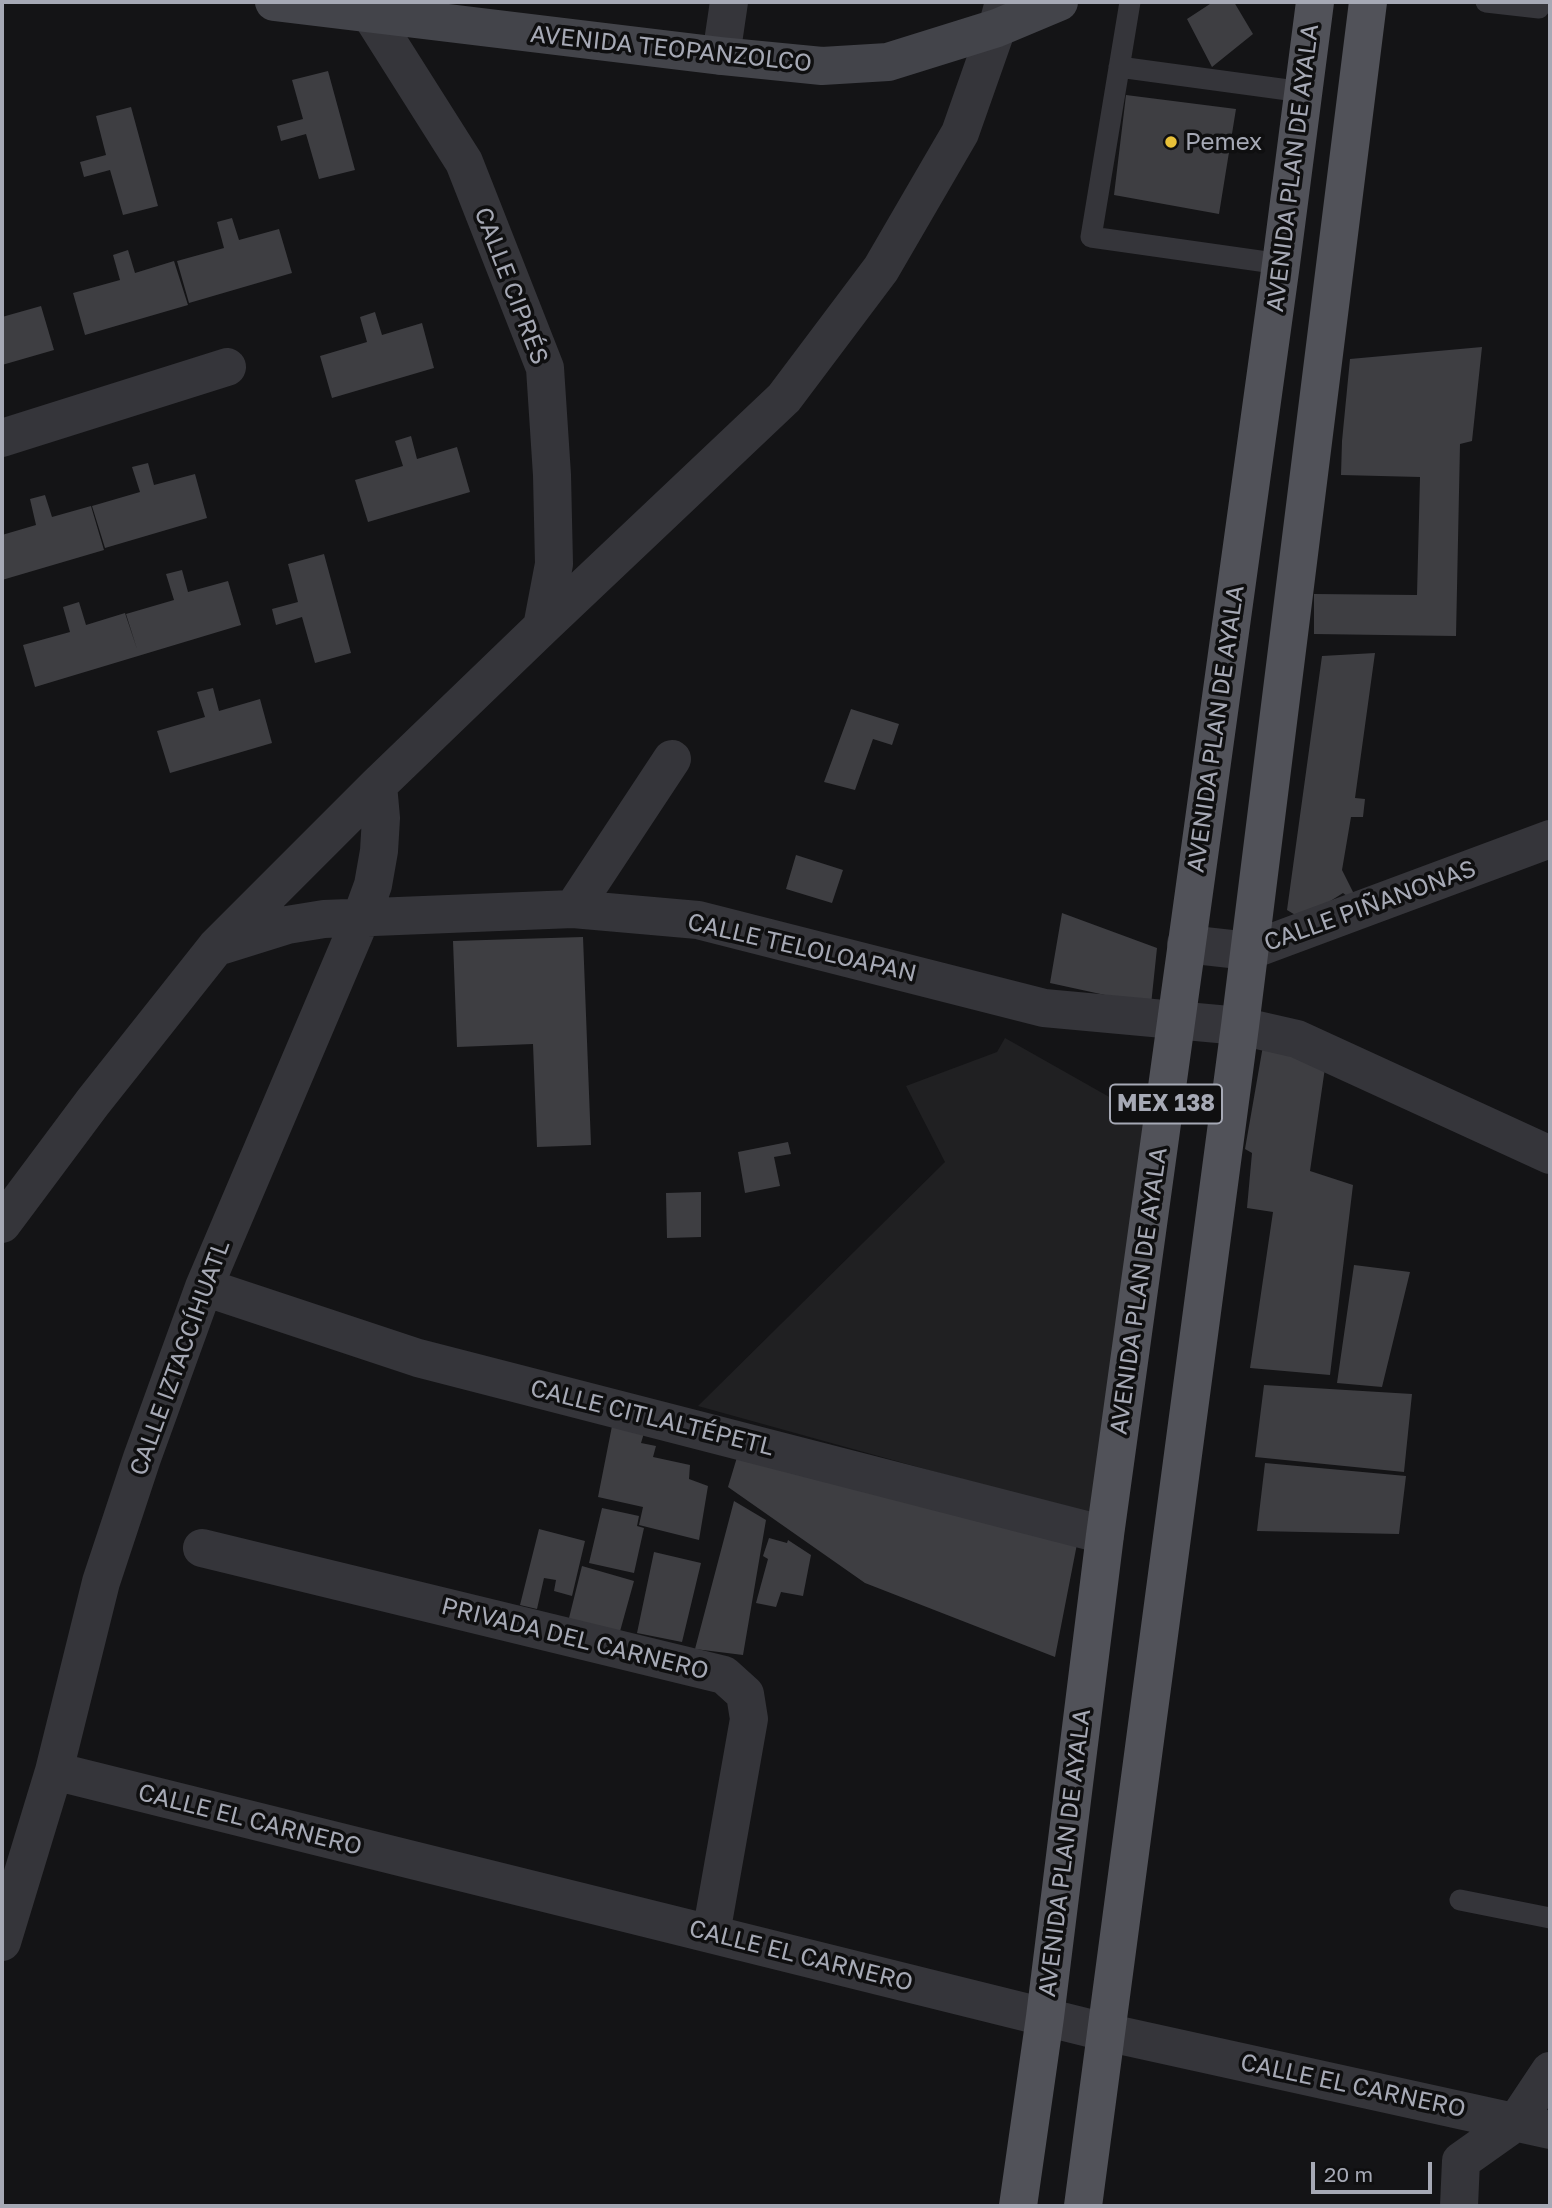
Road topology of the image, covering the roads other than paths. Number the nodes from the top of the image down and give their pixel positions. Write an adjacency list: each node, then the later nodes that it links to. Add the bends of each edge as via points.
1 (274, 2): 8 (main road, AVENIDA TEOPANZOLCO)
2 (729, 2): 12 (street)
3 (1059, 2): 10 (main road, AVENIDA TEOPANZOLCO)
4 (1130, 2): 13 (lane)
5 (1286, 2): 11 (main road)
6 (1368, 2): 26 (main road, MEX 138)
7 (1486, 2): 9 (lane)
8 (371, 8): 12 (main road, AVENIDA TEOPANZOLCO); 18 (street, CALLE CIPRÉS, via 464,162 545,368 554,564)
9 (1539, 8)
10 (1001, 15): 12 (main road, AVENIDA TEOPANZOLCO, via 888,62 822,66); 18 (street, via 960,133 881,269 784,398)
11 (1313, 16): 14 (main road, AVENIDA PLAN DE AYALA / MEX 138)
12 (721, 56)
13 (1119, 66): 14 (lane); 15 (lane, via 1091,237)
14 (1303, 92): 15 (main road, AVENIDA PLAN DE AYALA / MEX 138)
15 (1281, 264): 24 (main road, AVENIDA PLAN DE AYALA / MEX 138)
16 (227, 367): 17 (street)
17 (2, 438)
18 (542, 627): 20 (street)
19 (672, 760): 22 (street)
20 (378, 785): 23 (street, CALLE IZTACCÍHUATL, via 379,851); 25 (street)
21 (1550, 839): 26 (street, CALLE PIÑANONAS)
22 (573, 909): 23 (street, CALLE TELOLOAPAN); 27 (street, CALLE TELOLOAPAN, via 698,920 1044,1008)
23 (361, 918): 25 (street, CALLE TELOLOAPAN, via 287,925); 31 (street, CALLE IZTACCÍHUATL)
24 (1186, 944): 26 (street, CALLE PIÑANONAS); 27 (main road, AVENIDA PLAN DE AYALA / MEX 138)
25 (216, 947): 30 (street)
26 (1249, 951): 28 (main road, MEX 138)
27 (1178, 1020): 28 (street, CALLE TELOLOAPAN); 32 (main road, AVENIDA PLAN DE AYALA / MEX 138)
28 (1240, 1026): 29 (street, CALLE TELOLOAPAN, via 1297,1039); 40 (main road, MEX 138)
29 (1550, 1155)
30 (2, 1224)
31 (204, 1287): 32 (street, CALLE CITLALTÉPETL, via 418,1358); 34 (street, CALLE IZTACCÍHUATL, via 101,1583)
32 (1105, 1535): 39 (main road, AVENIDA PLAN DE AYALA / MEX 138)
33 (202, 1548): 37 (street, PRIVADA DEL CARNERO, via 724,1675 745,1694 749,1719)
34 (54, 1771): 37 (street, CALLE EL CARNERO); 38 (street, CALLE IZTACCÍHUATL)
35 (1460, 1899): 36 (lane)
36 (1550, 1918)
37 (711, 1934): 39 (street, CALLE EL CARNERO)
38 (2, 1942)
39 (1045, 2017): 40 (street, CALLE EL CARNERO); 43 (main road, AVENIDA PLAN DE AYALA / MEX 138)
40 (1105, 2032): 42 (street, CALLE EL CARNERO); 44 (main road, MEX 138)
41 (1550, 2071): 42 (street)
42 (1533, 2126): 45 (street, via 1461,2161)
43 (1018, 2206)
44 (1083, 2206)
45 (1459, 2206)

